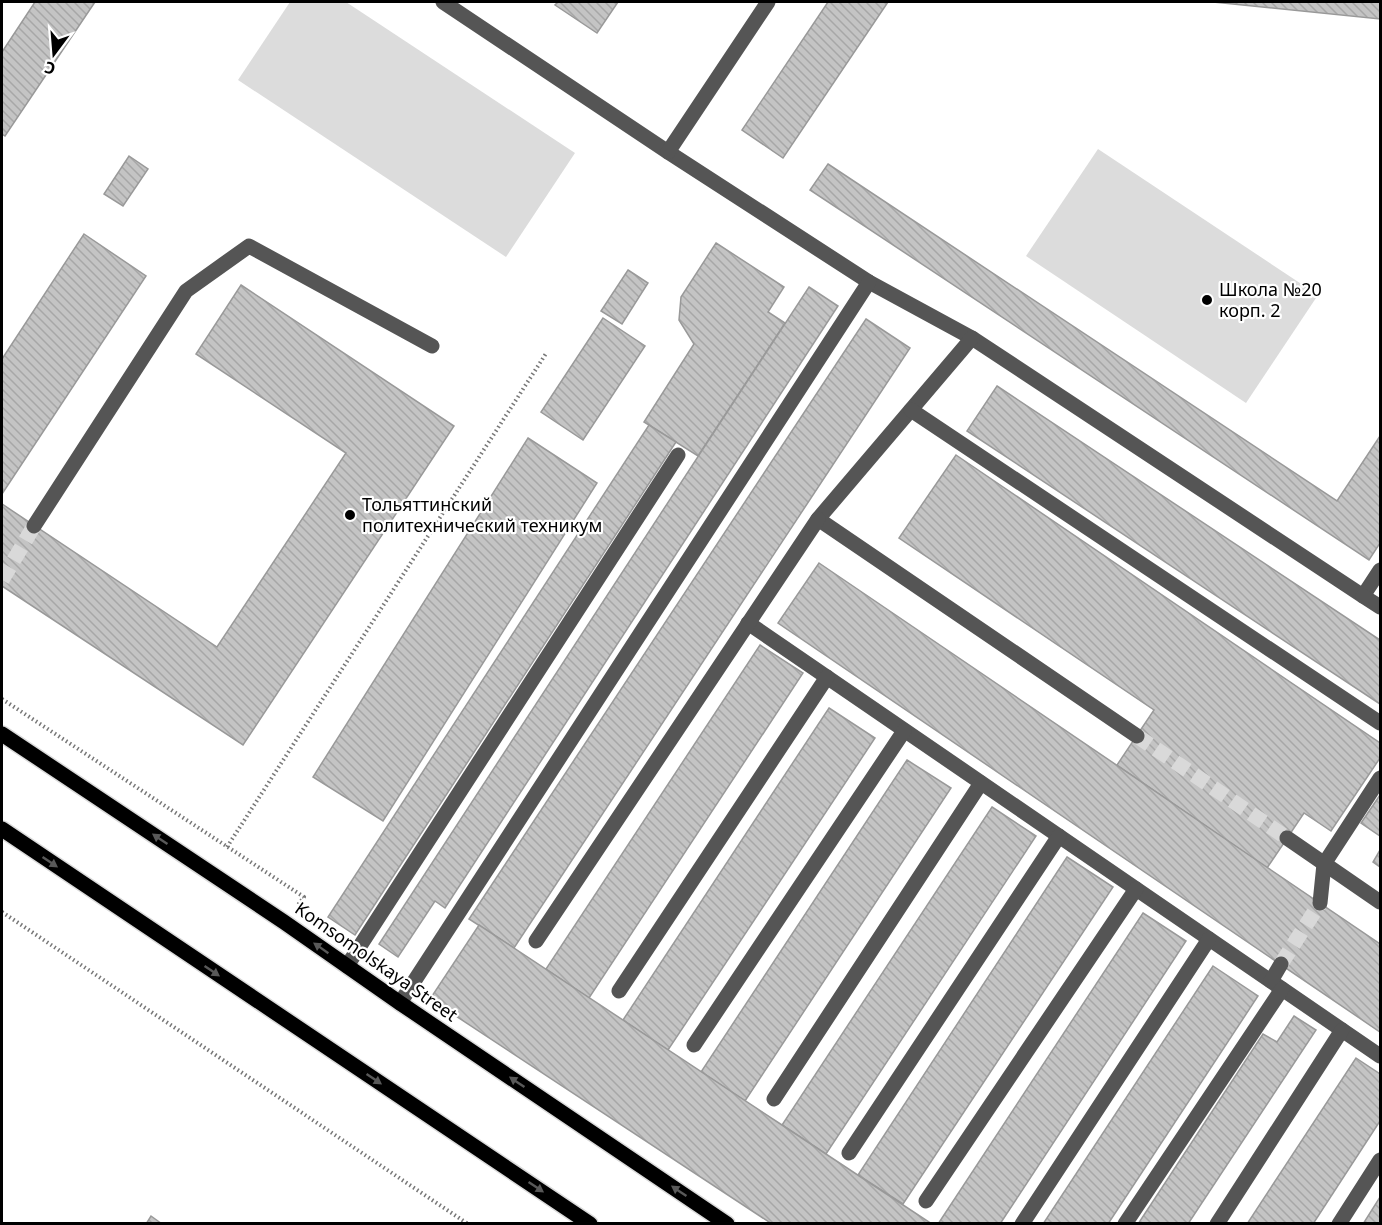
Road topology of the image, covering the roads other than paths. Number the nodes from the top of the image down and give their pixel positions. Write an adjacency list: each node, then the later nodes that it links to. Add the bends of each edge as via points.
1 (443, 2): 3 (lane)
2 (768, 2): 3 (lane)
3 (668, 152): 4 (lane)
4 (869, 282): 5 (lane); 35 (lane)
5 (972, 338): 7 (lane); 12 (lane)
6 (432, 346): 10 (lane, via 249,246 186,291)
7 (911, 410): 9 (lane); 16 (lane)
8 (678, 454): 32 (lane)
9 (818, 519): 14 (lane); 19 (lane)
10 (34, 526)
11 (1380, 570): 12 (lane)
12 (1363, 596): 13 (lane)
13 (1380, 607)
14 (748, 623): 15 (lane); 30 (lane)
15 (827, 677): 17 (lane); 34 (lane)
16 (1380, 723)
17 (904, 730): 21 (lane); 37 (lane)
18 (2, 734): 32 (main road, Komsomolskaya Street, one-way to 18)
19 (1137, 736)
20 (1380, 778): 25 (lane)
21 (981, 783): 23 (lane); 39 (lane)
22 (2, 830): 43 (main road, one-way to 43)
23 (1059, 836): 26 (lane); 40 (lane)
24 (1287, 838): 25 (lane)
25 (1324, 864): 27 (lane); 28 (lane)
26 (1137, 889): 29 (lane); 42 (lane)
27 (1380, 902)
28 (1320, 903)
29 (1209, 939): 33 (lane); 45 (lane)
30 (536, 941)
31 (1281, 964): 33 (lane)
32 (347, 966): 35 (main road, Komsomolskaya Street)
33 (1276, 985): 36 (lane); 46 (lane)
34 (619, 991)
35 (400, 1003): 44 (main road, Komsomolskaya Street, one-way to 35)
36 (1342, 1030): 38 (lane); 47 (lane)
37 (694, 1046)
38 (1380, 1056)
39 (774, 1099)
40 (849, 1153)
41 (1380, 1160): 48 (lane)
42 (926, 1200)
43 (590, 1224)
44 (727, 1224)
45 (1022, 1224)
46 (1125, 1224)
47 (1217, 1224)
48 (1339, 1224)

